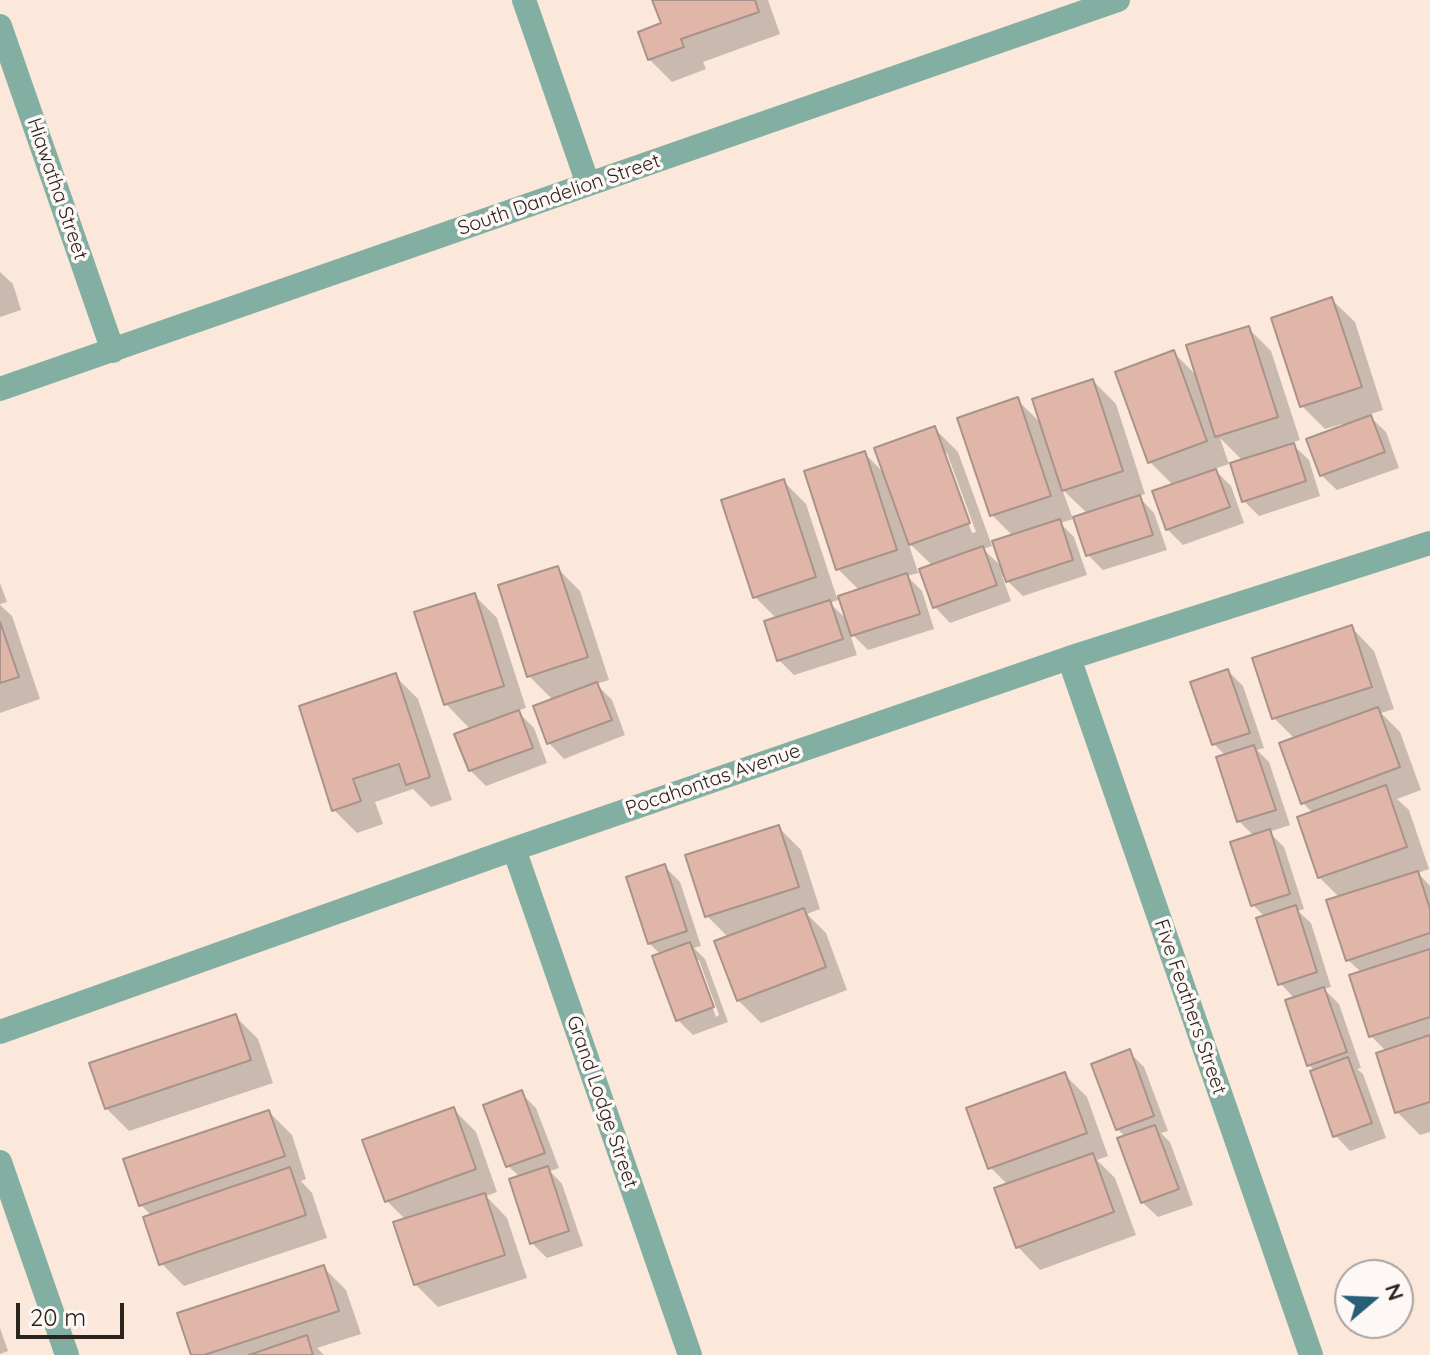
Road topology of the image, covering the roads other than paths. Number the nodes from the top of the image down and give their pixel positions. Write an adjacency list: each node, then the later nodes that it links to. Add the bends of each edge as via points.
1 (524, 0): 5 (street)
2 (1118, 0): 3 (street, South Dandelion Street)
3 (1053, 10): 5 (street, South Dandelion Street)
4 (0, 26): 6 (street, Hiawatha Street)
5 (588, 184): 6 (street, South Dandelion Street)
6 (113, 351): 7 (street, South Dandelion Street)
7 (0, 389)
8 (1430, 543): 9 (street, Pocahontas Avenue)
9 (1069, 658): 10 (street, Pocahontas Avenue); 15 (street, Five Feathers Street)
10 (514, 849): 11 (street, Pocahontas Avenue); 14 (street, Grand Lodge Street)
11 (0, 1032)
12 (0, 1162): 13 (street)
13 (67, 1355)
14 (690, 1355)
15 (1311, 1355)

